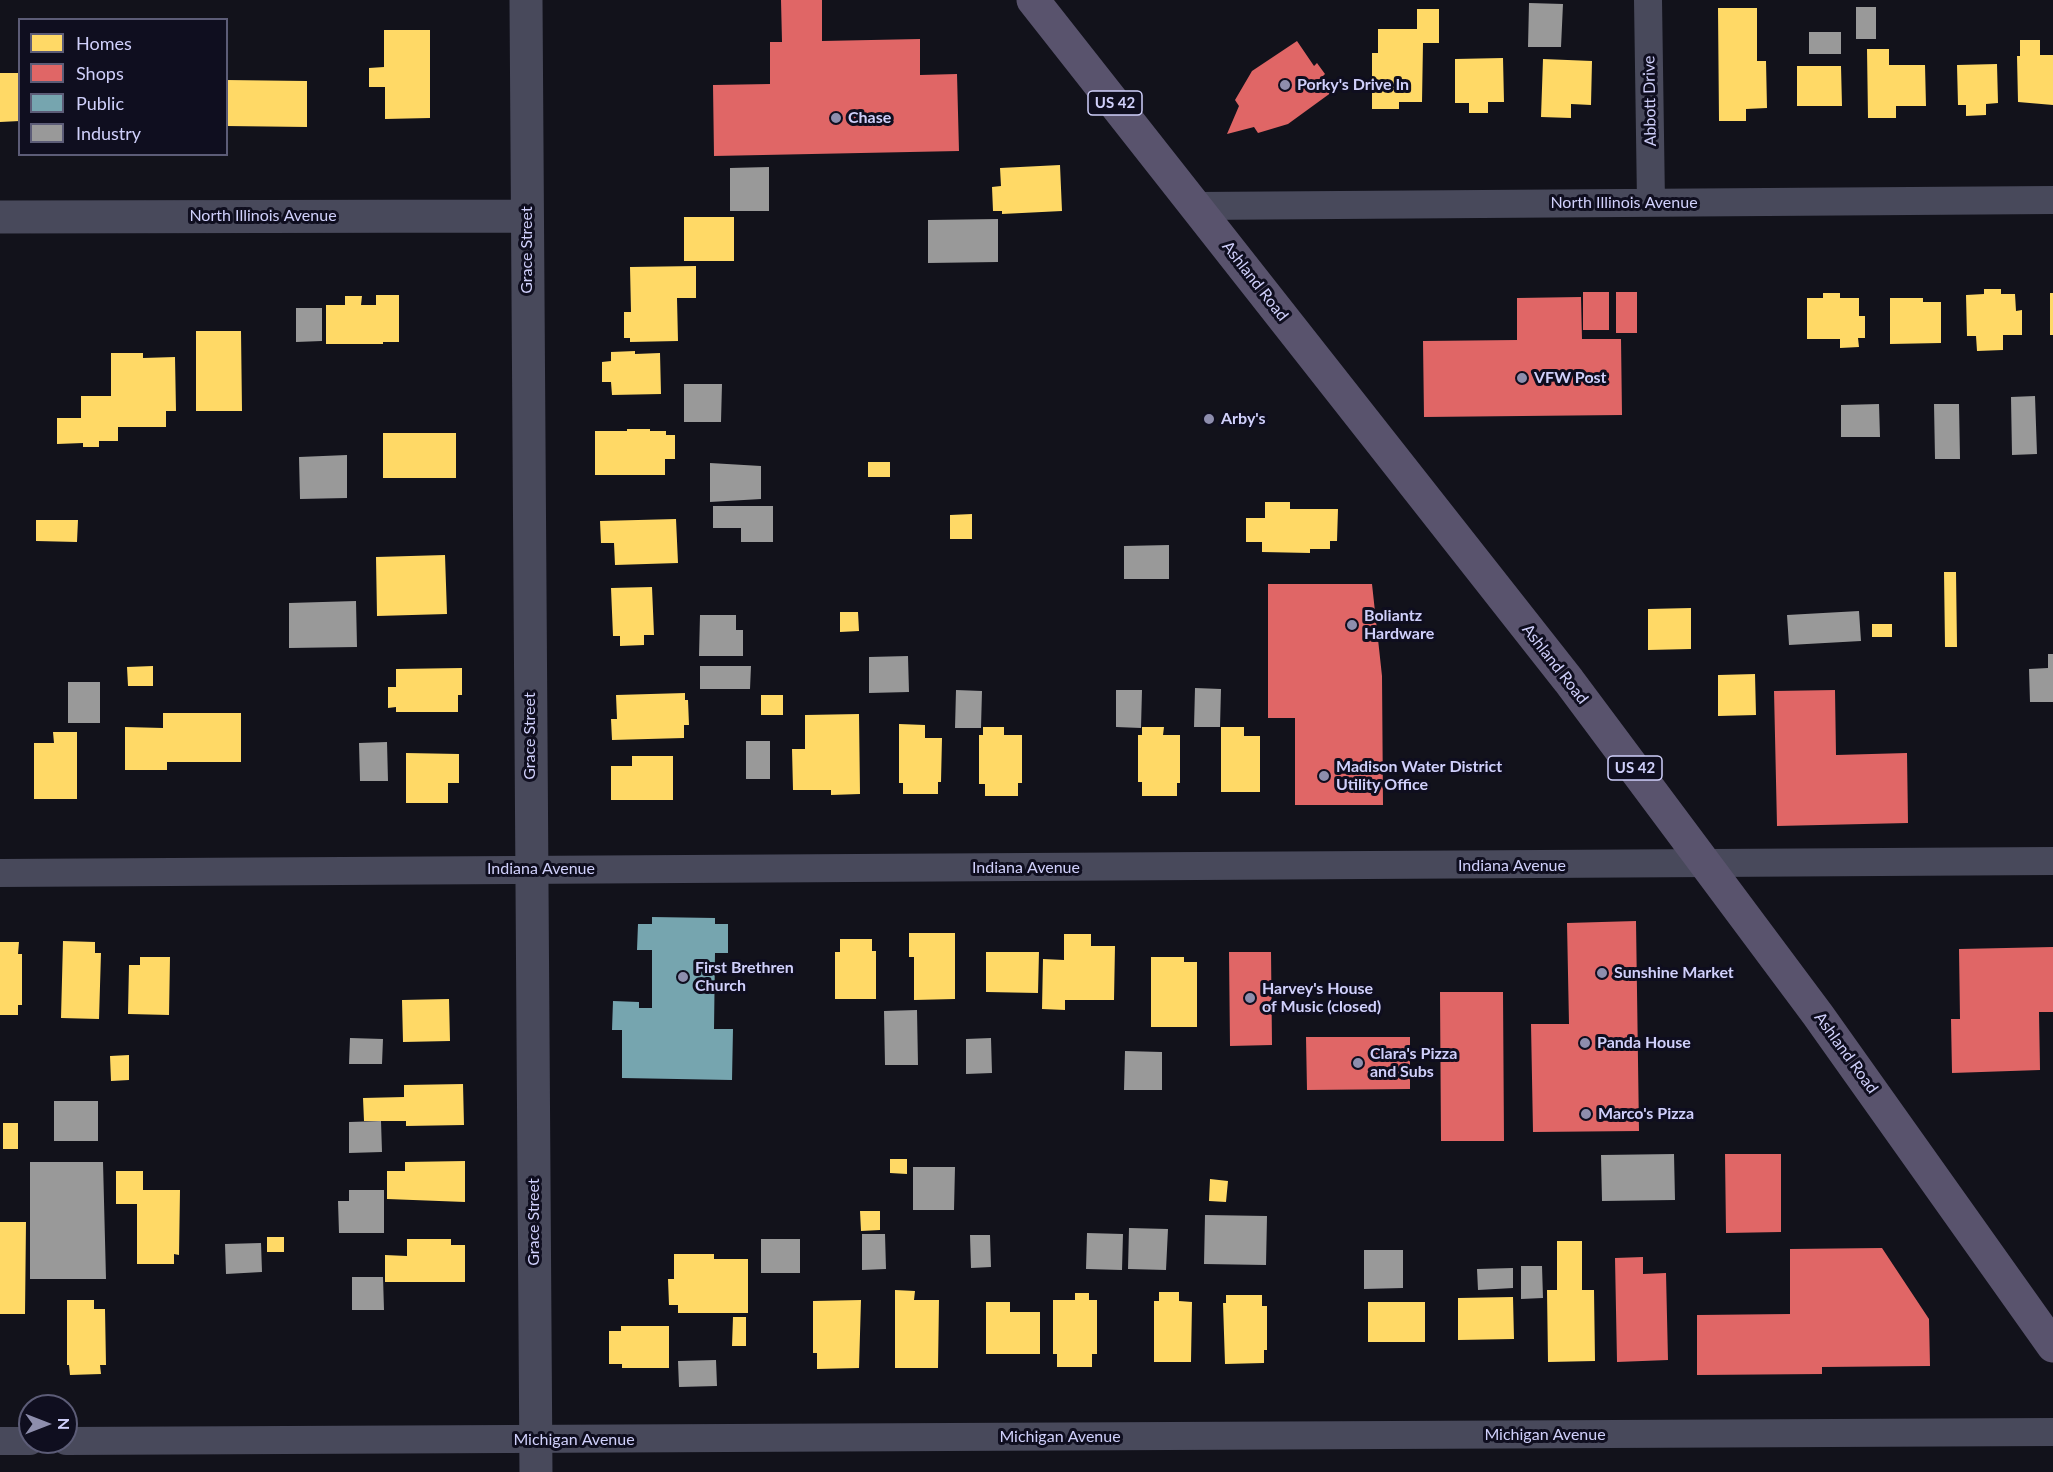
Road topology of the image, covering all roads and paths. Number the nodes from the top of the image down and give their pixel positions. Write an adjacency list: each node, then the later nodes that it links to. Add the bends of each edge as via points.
1 (526, 0): 7 (street, Grace Street)
2 (1033, 0): 6 (main road, Ashland Road / US 42)
3 (1648, 0): 5 (street, Abbott Drive)
4 (2053, 200): 5 (street, North Illinois Avenue)
5 (1651, 202): 6 (street, North Illinois Avenue)
6 (1196, 206): 10 (main road, Ashland Road / US 42, via 1508,602)
7 (527, 216): 8 (street, North Illinois Avenue); 11 (street, Grace Street)
8 (0, 217)
9 (2053, 861): 10 (street, Indiana Avenue)
10 (1708, 865): 11 (street, Indiana Avenue); 13 (main road, Ashland Road / US 42)
11 (531, 869): 12 (street, Indiana Avenue); 15 (street, Grace Street)
12 (0, 873)
13 (2053, 1346)
14 (2053, 1432): 15 (street, Michigan Avenue)
15 (536, 1440): 17 (street, Michigan Avenue); 19 (street, Grace Street)
16 (18, 1441): 18 (street)
17 (78, 1441)
18 (0, 1442)
19 (536, 1472)

